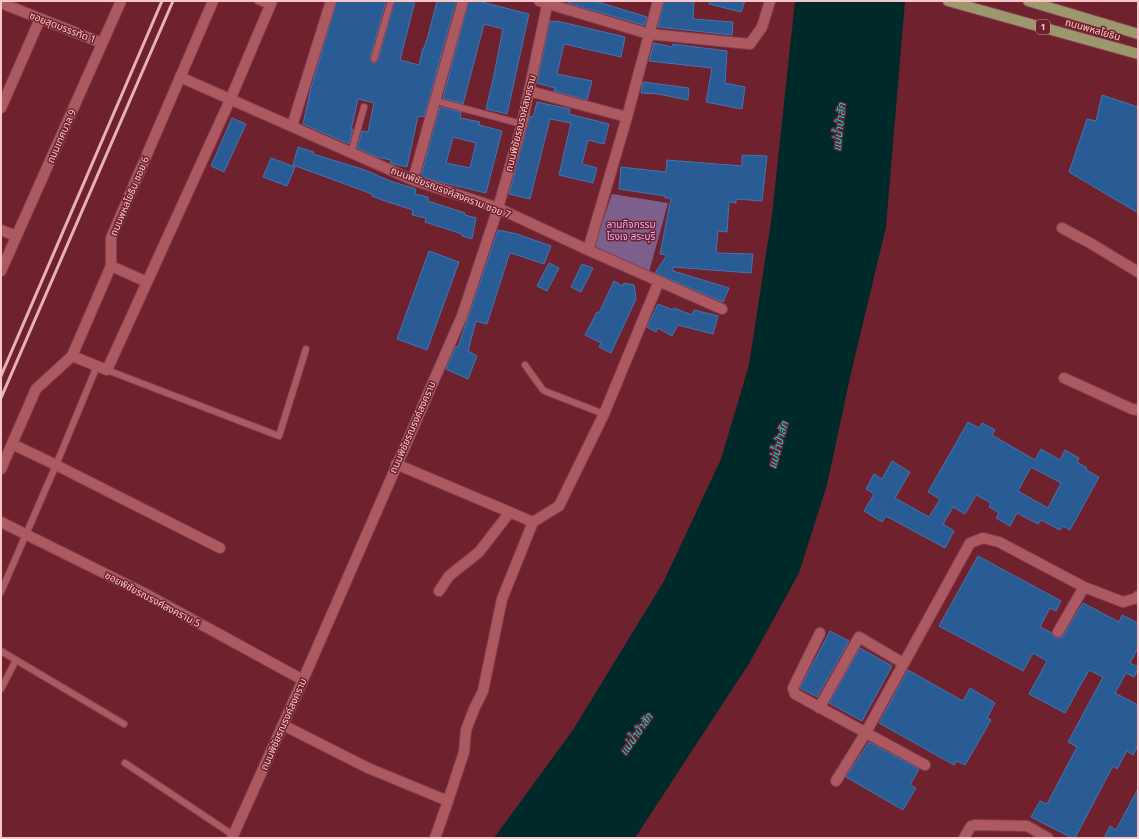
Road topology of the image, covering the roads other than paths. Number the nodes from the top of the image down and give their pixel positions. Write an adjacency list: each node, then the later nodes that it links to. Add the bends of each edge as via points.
1 (121, 1): 18 (street, ถนนเทศบาล 9)
2 (213, 1): 21 (street, ถนนพหลโยธิน ซอย 6)
3 (258, 1): 13 (lane)
4 (331, 1): 29 (street)
5 (390, 1): 20 (lane)
6 (463, 1): 24 (street)
7 (658, 1): 16 (street)
8 (770, 1): 16 (street, via 762,27 750,44)
9 (948, 1): 19 (main road, ถนนพหลโยธิน / 1)
10 (1028, 1): 14 (main road, ถนนพหลโยธิน / 1)
11 (545, 2): 16 (street); 22 (street, ถนนพิชัยรณรงค์สงคราม)
12 (1, 3): 15 (street, ซอยสุดบรรรทัด 1)
13 (271, 4): 23 (street)
14 (1049, 4): 17 (main road, ถนนพหลโยธิน / 1)
15 (40, 18): 18 (street, ซอยสุดบรรรทัด 1); 26 (street)
16 (649, 34): 27 (street)
17 (1138, 34)
18 (102, 43): 35 (street, ถนนเทศบาล 9)
19 (1138, 54)
20 (374, 59)
21 (180, 78): 23 (street, ถนนพิชัยรณรงค์สงคราม ซอย 7); 37 (street, ถนนพหลโยธิน ซอย 6, via 111,238)
22 (529, 91): 27 (street); 28 (street, ถนนพิชัยรณรงค์สงคราม)
23 (230, 100): 29 (street, ถนนพิชัยรณรงค์สงคราม ซอย 7); 41 (street)
24 (436, 101): 28 (lane); 31 (street)
25 (364, 107): 30 (lane)
26 (1, 108)
27 (627, 117): 36 (street)
28 (522, 124): 32 (street, ถนนพิชัยรณรงค์สงคราม)
29 (292, 126): 30 (street, ถนนพิชัยรณรงค์สงคราม ซอย 7)
30 (351, 153): 31 (street, ถนนพิชัยรณรงค์สงคราม ซอย 7)
31 (413, 180): 32 (street, ถนนพิชัยรณรงค์สงคราม ซอย 7)
32 (498, 208): 36 (street, ถนนพิชัยรณรงค์สงคราม ซอย 7); 52 (street, ถนนพิชัยรณรงค์สงคราม, via 462,316)
33 (1062, 228): 39 (street)
34 (1, 230): 35 (street)
35 (16, 236): 38 (street, ถนนเทศบาล 9)
36 (588, 250): 40 (street, ถนนพิชัยรณรงค์สงคราม ซอย 7)
37 (111, 266): 41 (street); 44 (street, ถนนพหลโยธิน ซอย 6)
38 (1, 271)
39 (1138, 272)
40 (660, 281): 42 (street, ถนนพิชัยรณรงค์สงคราม ซอย 7); 50 (street)
41 (147, 282): 47 (street)
42 (722, 309)
43 (306, 349): 47 (lane, via 279,436)
44 (72, 356): 46 (street); 51 (street, ถนนพหลโยธิน ซอย 6, via 36,388)
45 (525, 365): 50 (lane, via 546,392)
46 (97, 366): 47 (street); 53 (lane)
47 (107, 370)
48 (1064, 378): 49 (street)
49 (1138, 410)
50 (604, 414): 57 (street, via 559,506)
51 (12, 444): 53 (street); 54 (street, ถนนพหลโยธิน ซอย 6)
52 (396, 464): 55 (street); 69 (street, ถนนพิชัยรณรงค์สงคราม)
53 (56, 465): 58 (lane); 59 (street)
54 (1, 469)
55 (510, 512): 57 (street); 61 (street, via 479,552 449,576)
56 (1, 522): 58 (street, ซอยพิชัยรณรงค์สงคราม 5)
57 (533, 522): 78 (street, via 502,599 484,691 466,730 464,752)
58 (26, 534): 62 (lane); 69 (street, ซอยพิชัยรณรงค์สงคราม 5, via 142,592)
59 (220, 548)
60 (1084, 587): 63 (street, via 1123,602); 64 (street); 68 (street, via 999,542 983,538 970,543)
61 (439, 591)
62 (1, 592)
63 (1138, 596)
64 (1058, 632)
65 (820, 633): 71 (street, via 794,688 795,694)
66 (1, 651): 67 (lane)
67 (16, 660): 70 (lane); 72 (lane)
68 (904, 663): 71 (street, via 859,637); 74 (street)
69 (303, 680): 73 (street, ถนนพิชัยรณรงค์สงคราม)
70 (1, 689)
71 (819, 708): 74 (street)
72 (124, 724)
73 (283, 725): 78 (street, via 368,768); 79 (street, ถนนพิชัยรณรงค์สงคราม)
74 (865, 734): 76 (street); 77 (street)
75 (125, 763): 79 (lane)
76 (925, 766)
77 (836, 781)
78 (448, 801): 80 (street)
79 (232, 837)
80 (435, 838)
81 (964, 838): 82 (street, via 971,826 976,824 1027,826)
82 (1048, 838)

